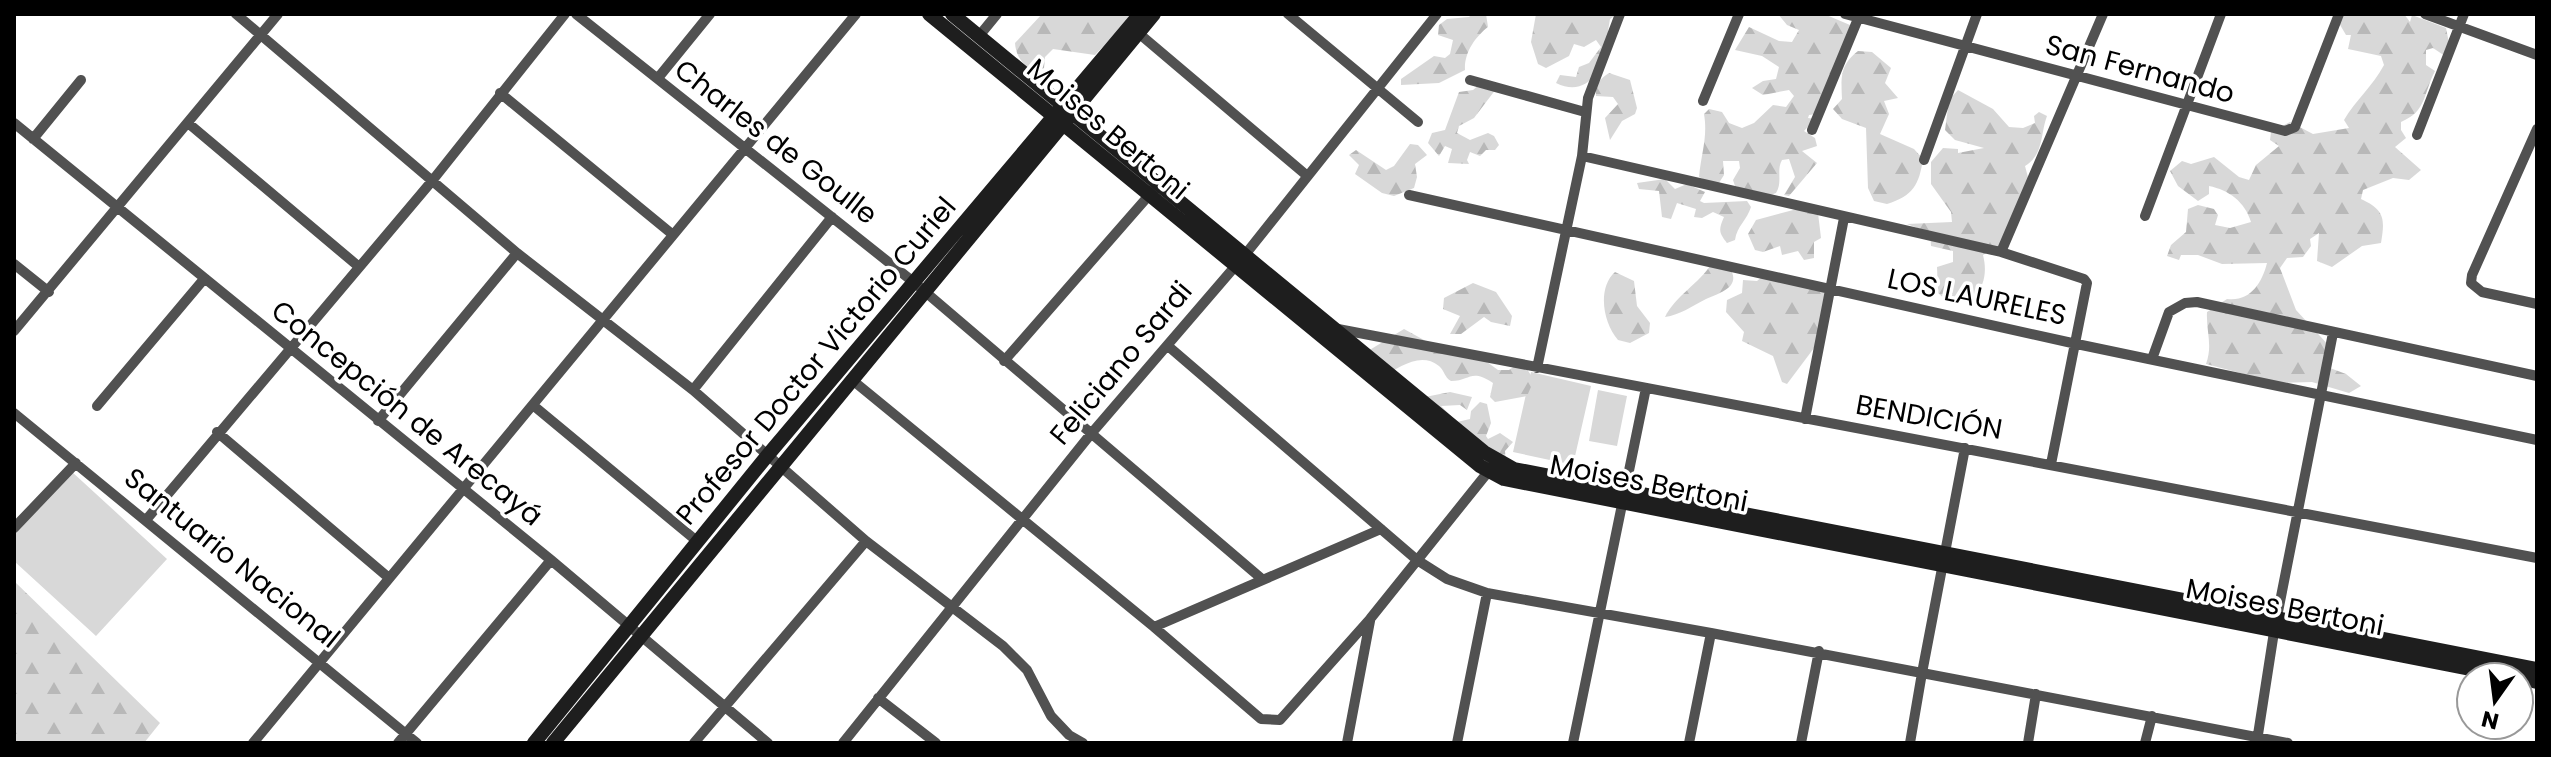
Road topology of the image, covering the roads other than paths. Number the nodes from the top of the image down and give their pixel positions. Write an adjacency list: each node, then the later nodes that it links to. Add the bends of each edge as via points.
1 (236, 14): 26 (street)
2 (278, 14): 26 (street)
3 (565, 14): 35 (street)
4 (576, 14): 30 (street, Charles de Goulle)
5 (710, 14): 30 (street)
6 (856, 14): 47 (street)
7 (929, 14): 39 (street, Moises Bertoni)
8 (952, 14): 27 (street, Moises Bertoni)
9 (997, 14): 27 (street)
10 (1140, 14): 25 (street, Profesor Doctor Victorio Curiel)
11 (1154, 14): 25 (street, Profesor Doctor Victorio Curiel)
12 (1437, 14): 34 (street, Feliciano Sardi)
13 (1620, 14): 38 (street)
14 (1739, 14): 36 (street)
15 (1845, 14): 23 (street, San Fernando)
16 (1977, 14): 28 (street)
17 (2103, 14): 31 (street)
18 (2221, 14): 37 (street)
19 (2339, 14): 37 (street, San Fernando, via 2295,127 2285,131)
20 (2425, 14): 24 (street)
21 (2464, 14): 24 (street)
22 (1293, 16): 34 (street)
23 (1859, 16): 28 (street, San Fernando); 44 (street)
24 (2459, 27): 29 (street); 45 (street)
25 (1134, 30): 39 (street, Profesor Doctor Victorio Curiel); 50 (street)
26 (261, 35): 42 (street); 51 (street)
27 (979, 36): 39 (street, Moises Bertoni)
28 (1964, 44): 31 (street, San Fernando); 49 (street)
29 (2537, 55)
30 (658, 78): 47 (street, Charles de Goulle)
31 (2077, 79): 37 (street, San Fernando); 60 (street)
32 (81, 80): 46 (street)
33 (1470, 80): 38 (street)
34 (1376, 87): 40 (street); 50 (street, Feliciano Sardi)
35 (500, 93): 51 (street); 59 (street)
36 (1703, 101)
37 (2186, 107): 55 (street)
38 (1585, 112): 48 (street)
39 (1063, 117): 52 (street, Moises Bertoni); 66 (street, Profesor Doctor Victorio Curiel)
40 (1418, 122)
41 (14, 123): 46 (street, Concepción de Arecayá)
42 (188, 123): 54 (street); 64 (street)
43 (2537, 129): 69 (street, via 2472,275 2475,288)
44 (1812, 130)
45 (2417, 135)
46 (33, 139): 54 (street, Concepción de Arecayá)
47 (744, 147): 56 (street, Charles de Goulle); 59 (street)
48 (1582, 156): 57 (street); 58 (street)
49 (1924, 160)
50 (1305, 174): 62 (street, Feliciano Sardi)
51 (432, 181): 61 (street); 64 (street)
52 (1154, 191): 62 (street, Moises Bertoni); 79 (street)
53 (1409, 195): 58 (street, LOS LAURELES)
54 (117, 210): 65 (street, Concepción de Arecayá); 68 (street)
55 (2145, 216)
56 (832, 217): 66 (street, Charles de Goulle); 84 (street)
57 (1844, 218): 60 (street); 67 (street)
58 (1564, 232): 67 (street, LOS LAURELES); 80 (street)
59 (672, 234): 70 (street)
60 (2001, 252): 75 (street, via 2087,283)
61 (517, 253): 70 (street); 90 (street)
62 (1239, 261): 71 (street, Moises Bertoni); 72 (street, Moises Bertoni); 76 (street, Feliciano Sardi)
63 (14, 264): 68 (street)
64 (358, 266): 77 (street)
65 (204, 279): 77 (street, Concepción de Arecayá); 86 (street)
66 (920, 287): 79 (street, Charles de Goulle); 82 (street, Profesor Doctor Victorio Curiel); 95 (street, Profesor Doctor Victorio Curiel)
67 (1830, 289): 75 (street, LOS LAURELES); 89 (street)
68 (49, 292): 73 (street)
69 (2537, 304)
70 (603, 320): 84 (street); 87 (street)
71 (1332, 328): 72 (street, BENDICIÓN); 80 (street, BENDICIÓN); 98 (street, Moises Bertoni)
72 (1312, 330): 98 (street, Moises Bertoni)
73 (14, 331)
74 (2333, 333): 78 (street, via 2185,303 2169,312); 81 (street); 85 (street)
75 (2072, 343): 78 (street, LOS LAURELES); 97 (street)
76 (1168, 346): 92 (street, Feliciano Sardi); 106 (street)
77 (288, 347): 90 (street, Concepción de Arecayá); 91 (street)
78 (2152, 359): 85 (street, LOS LAURELES)
79 (1004, 361): 92 (street, Charles de Goulle)
80 (1537, 368): 83 (street, BENDICIÓN)
81 (2537, 376)
82 (851, 379): 95 (street, Profesor Doctor Victorio Curiel); 104 (street)
83 (1646, 388): 89 (street, BENDICIÓN); 99 (street)
84 (693, 390): 95 (street)
85 (2323, 395): 93 (street, LOS LAURELES); 102 (street)
86 (97, 406)
87 (534, 406): 100 (street); 108 (street)
88 (14, 413): 96 (street, Santuario Nacional)
89 (1805, 419): 94 (street, BENDICIÓN)
90 (378, 421): 100 (street, Concepción de Arecayá)
91 (217, 432): 103 (street); 114 (street)
92 (1090, 435): 104 (street, Feliciano Sardi); 115 (street, Charles de Goulle)
93 (2537, 440)
94 (1965, 448): 97 (street, BENDICIÓN); 109 (street)
95 (775, 462): 107 (street); 108 (street, Profesor Doctor Victorio Curiel); 125 (street, Profesor Doctor Victorio Curiel)
96 (76, 463): 103 (street, Santuario Nacional); 105 (street)
97 (2051, 464): 102 (street, BENDICIÓN)
98 (1494, 466): 99 (street, Moises Bertoni); 101 (street, Moises Bertoni, via 1519,484); 112 (street)
99 (1624, 487): 101 (street); 109 (street, Moises Bertoni)
100 (463, 489): 111 (street, Concepción de Arecayá); 114 (street)
101 (1622, 505): 113 (street, Moises Bertoni); 118 (street)
102 (2299, 510): 110 (street, BENDICIÓN); 119 (street)
103 (146, 520): 127 (street, Santuario Nacional)
104 (1022, 521): 117 (street, Feliciano Sardi); 122 (street)
105 (14, 528)
106 (1381, 529): 112 (street); 115 (street)
107 (866, 541): 117 (street); 133 (street)
108 (698, 542): 121 (street, Profesor Doctor Victorio Curiel)
109 (1945, 551): 113 (street); 119 (street, Moises Bertoni)
110 (2537, 558)
111 (551, 560): 121 (street, Concepción de Arecayá); 135 (street)
112 (1417, 560): 116 (street, via 1447,579); 120 (street)
113 (1942, 567): 123 (street, Moises Bertoni); 130 (street)
114 (389, 578): 127 (street)
115 (1262, 579): 122 (street)
116 (1487, 593): 118 (street); 148 (street)
117 (950, 606): 132 (street, Feliciano Sardi); 146 (street, via 1027,670 1051,716)
118 (1599, 613): 124 (street); 149 (street)
119 (2277, 616): 123 (street); 129 (street, Moises Bertoni)
120 (1370, 619): 122 (street, via 1280,720 1270,722); 147 (street)
121 (628, 625): 125 (street, Concepción de Arecayá); 140 (street, Profesor Doctor Victorio Curiel)
122 (1154, 627)
123 (2274, 632): 128 (street, Moises Bertoni); 136 (street)
124 (1711, 633): 126 (street); 150 (street)
125 (641, 635): 133 (street, Concepción de Arecayá); 141 (street, Profesor Doctor Victorio Curiel)
126 (1819, 651): 130 (street); 151 (street)
127 (319, 660): 135 (street, Santuario Nacional); 137 (street)
128 (2455, 666)
129 (2537, 669)
130 (1922, 673): 131 (street); 152 (street)
131 (2036, 694): 134 (street); 153 (street)
132 (878, 698): 144 (street, Feliciano Sardi); 145 (street)
133 (723, 707): 142 (street); 143 (street, Concepción de Arecayá)
134 (2152, 716): 136 (street); 154 (street)
135 (406, 733): 138 (street); 139 (street, Santuario Nacional)
136 (2257, 740): 155 (street)
137 (253, 743)
138 (398, 743)
139 (417, 743)
140 (534, 743)
141 (553, 743)
142 (694, 743)
143 (768, 743)
144 (843, 743)
145 (936, 743)
146 (1083, 743)
147 (1347, 743)
148 (1457, 743)
149 (1573, 743)
150 (1689, 743)
151 (1801, 743)
152 (1910, 743)
153 (2028, 743)
154 (2145, 743)
155 (2288, 743)

